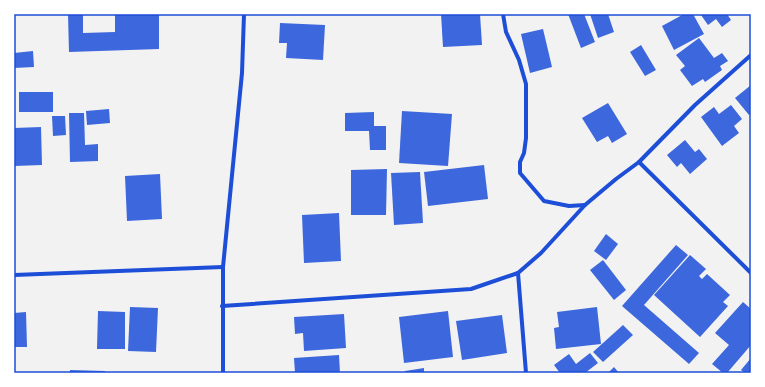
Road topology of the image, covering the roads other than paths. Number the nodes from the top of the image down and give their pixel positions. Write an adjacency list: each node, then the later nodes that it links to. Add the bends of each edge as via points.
1 (244, 14): 6 (street, via 242,73)
2 (503, 14): 5 (street, via 506,32 519,60 526,84 526,138 520,173 544,201 569,206)
3 (751, 55): 4 (street, via 695,105)
4 (639, 162): 5 (street); 8 (street)
5 (585, 205): 7 (street, via 541,253)
6 (223, 267): 9 (street); 10 (street)
7 (518, 273): 10 (street, via 471,289); 12 (street)
8 (751, 273)
9 (14, 275)
10 (222, 306): 11 (street)
11 (223, 373)
12 (526, 373)

